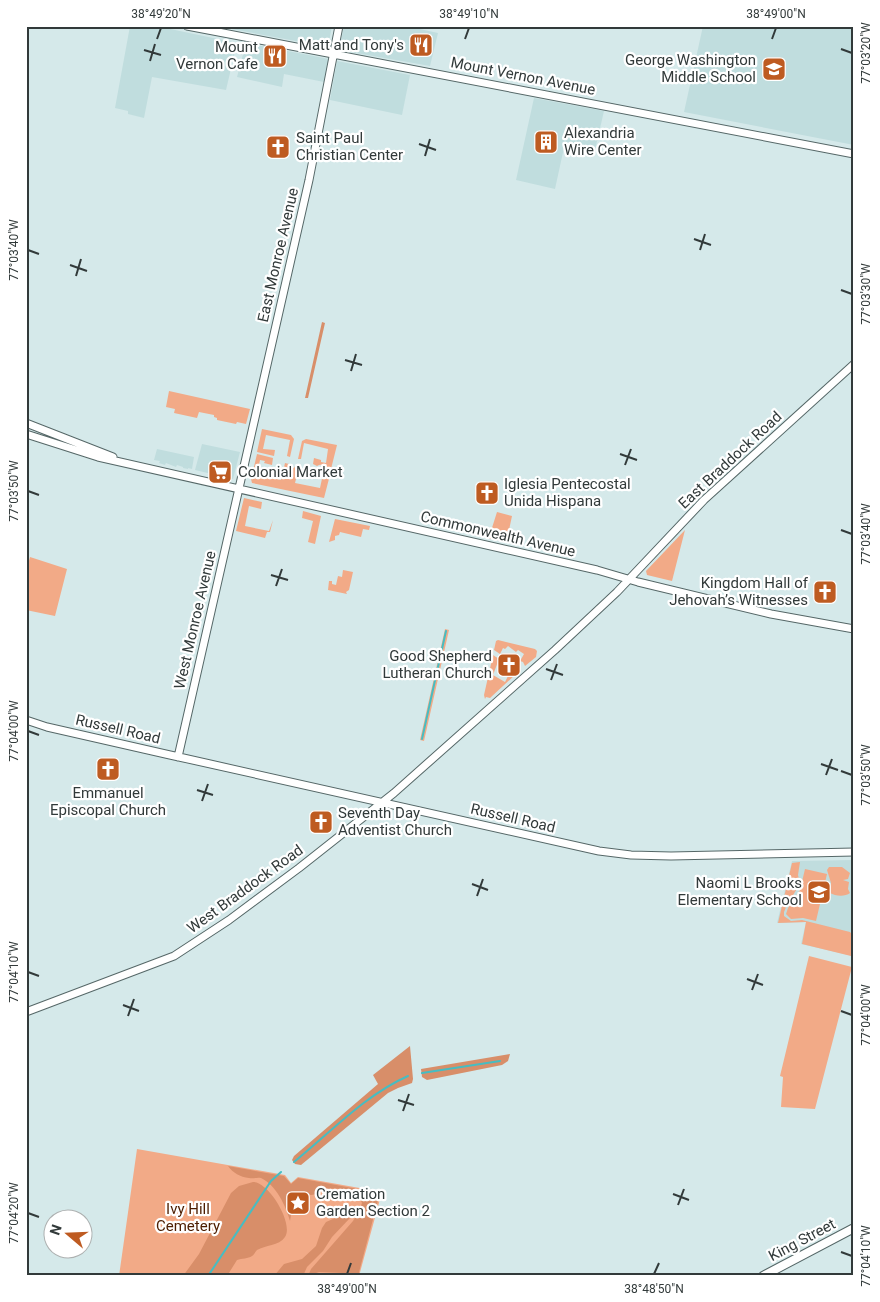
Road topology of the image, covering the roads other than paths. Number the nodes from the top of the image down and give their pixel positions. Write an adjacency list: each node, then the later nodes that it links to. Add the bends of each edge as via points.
1 (187, 26): 3 (street, Mount Vernon Avenue)
2 (339, 26): 3 (street, East Monroe Avenue)
3 (334, 54): 4 (street, Mount Vernon Avenue); 9 (street, East Monroe Avenue)
4 (854, 154)
5 (854, 364): 10 (street, East Braddock Road, via 704,500)
6 (26, 423): 8 (street, Commonwealth Avenue)
7 (26, 434): 8 (street, Commonwealth Avenue, via 92,456)
8 (136, 466): 9 (street, Commonwealth Avenue)
9 (240, 489): 10 (street, Commonwealth Avenue, via 597,570); 13 (street, West Monroe Avenue)
10 (628, 580): 11 (street, Commonwealth Avenue, via 771,614); 14 (street, West Braddock Road, via 556,650)
11 (854, 629)
12 (26, 720): 13 (street, Russell Road)
13 (178, 757): 14 (street, Russell Road)
14 (382, 803): 15 (street, Russell Road, via 573,846 631,855); 16 (street, West Braddock Road, via 247,908 188,948)
15 (854, 852)
16 (26, 1012)
17 (854, 1228): 18 (main road, King Street)
18 (763, 1276)

